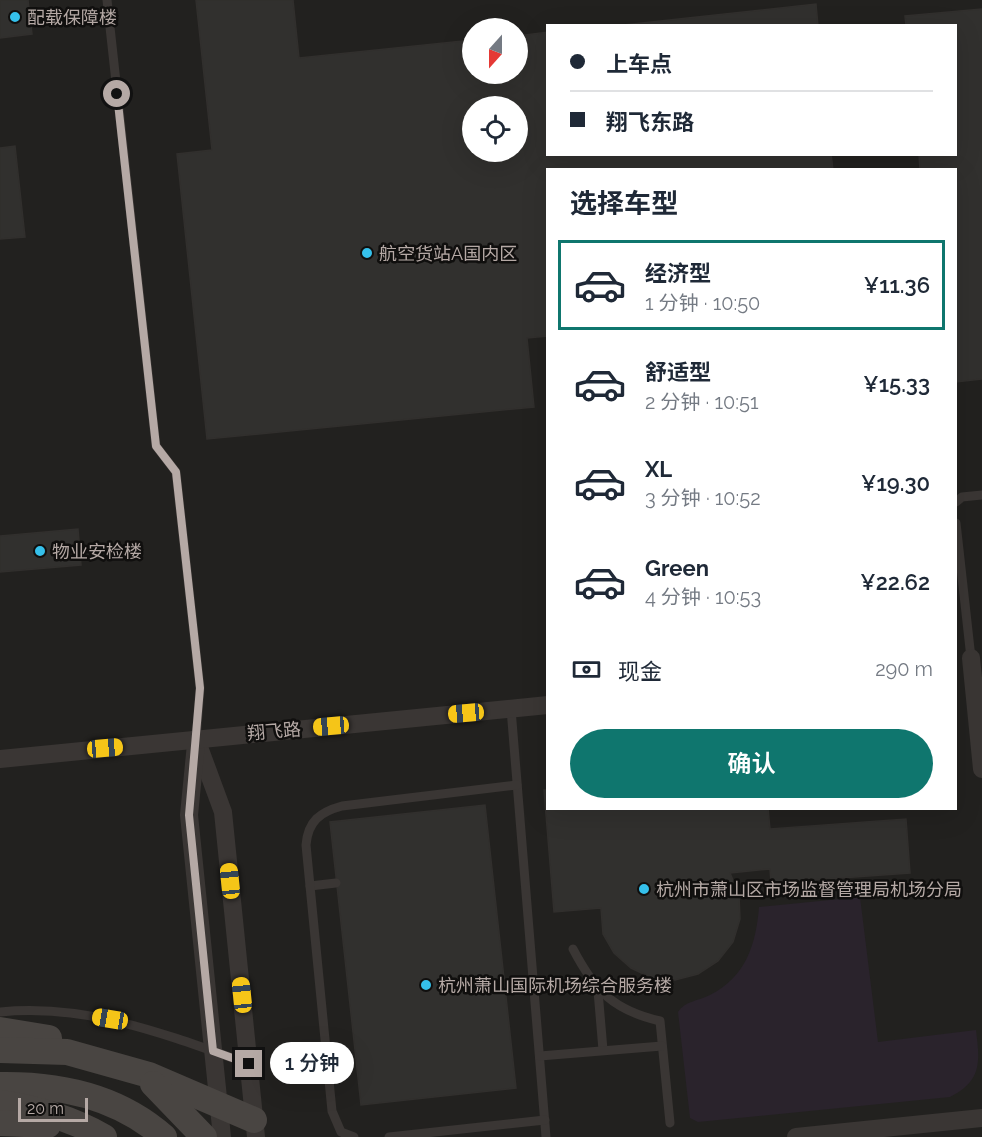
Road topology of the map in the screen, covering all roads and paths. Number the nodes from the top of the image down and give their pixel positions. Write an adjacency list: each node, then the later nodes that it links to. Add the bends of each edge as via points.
1 (107, 0): 8 (lane, via 156,446 176,472 200,688)
2 (982, 495): 3 (lane)
3 (957, 501)
4 (957, 534): 5 (lane)
5 (969, 659): 10 (street)
6 (546, 705): 7 (street, 翔飞路)
7 (511, 709): 8 (street, 翔飞路); 11 (lane)
8 (196, 739): 9 (street, 翔飞路); 21 (street, via 189,815); 23 (street, via 223,812)
9 (0, 759)
10 (982, 769)
11 (518, 785): 13 (lane, via 328,810 318,816 307,833); 22 (lane)
12 (336, 883): 13 (lane)
13 (310, 886): 36 (lane, via 332,1111 341,1132)
14 (573, 949): 15 (lane)
15 (598, 991): 18 (lane, via 638,1016 660,1021); 20 (lane)
16 (0, 1012): 21 (lane, via 64,1011 110,1019)
17 (0, 1030): 34 (main road, via 55,1039 119,1059 162,1090)
18 (662, 1046): 20 (lane); 30 (lane)
19 (0, 1050): 26 (main road, via 67,1052 149,1075)
20 (603, 1050): 22 (lane)
21 (213, 1051): 23 (lane); 26 (street)
22 (540, 1056): 28 (lane)
23 (249, 1064): 31 (street)
24 (0, 1085): 33 (main road, via 28,1084 83,1093 127,1110)
25 (0, 1103): 32 (main road, via 51,1114)
26 (219, 1105): 31 (main road); 35 (street)
27 (982, 1118): 39 (street)
28 (545, 1120): 37 (lane); 38 (lane)
29 (0, 1123): 32 (main road, via 34,1123)
30 (670, 1123)
31 (255, 1128)
32 (105, 1137)
33 (164, 1137)
34 (204, 1137)
35 (222, 1137)
36 (354, 1137)
37 (389, 1137)
38 (546, 1137)
39 (796, 1137)

